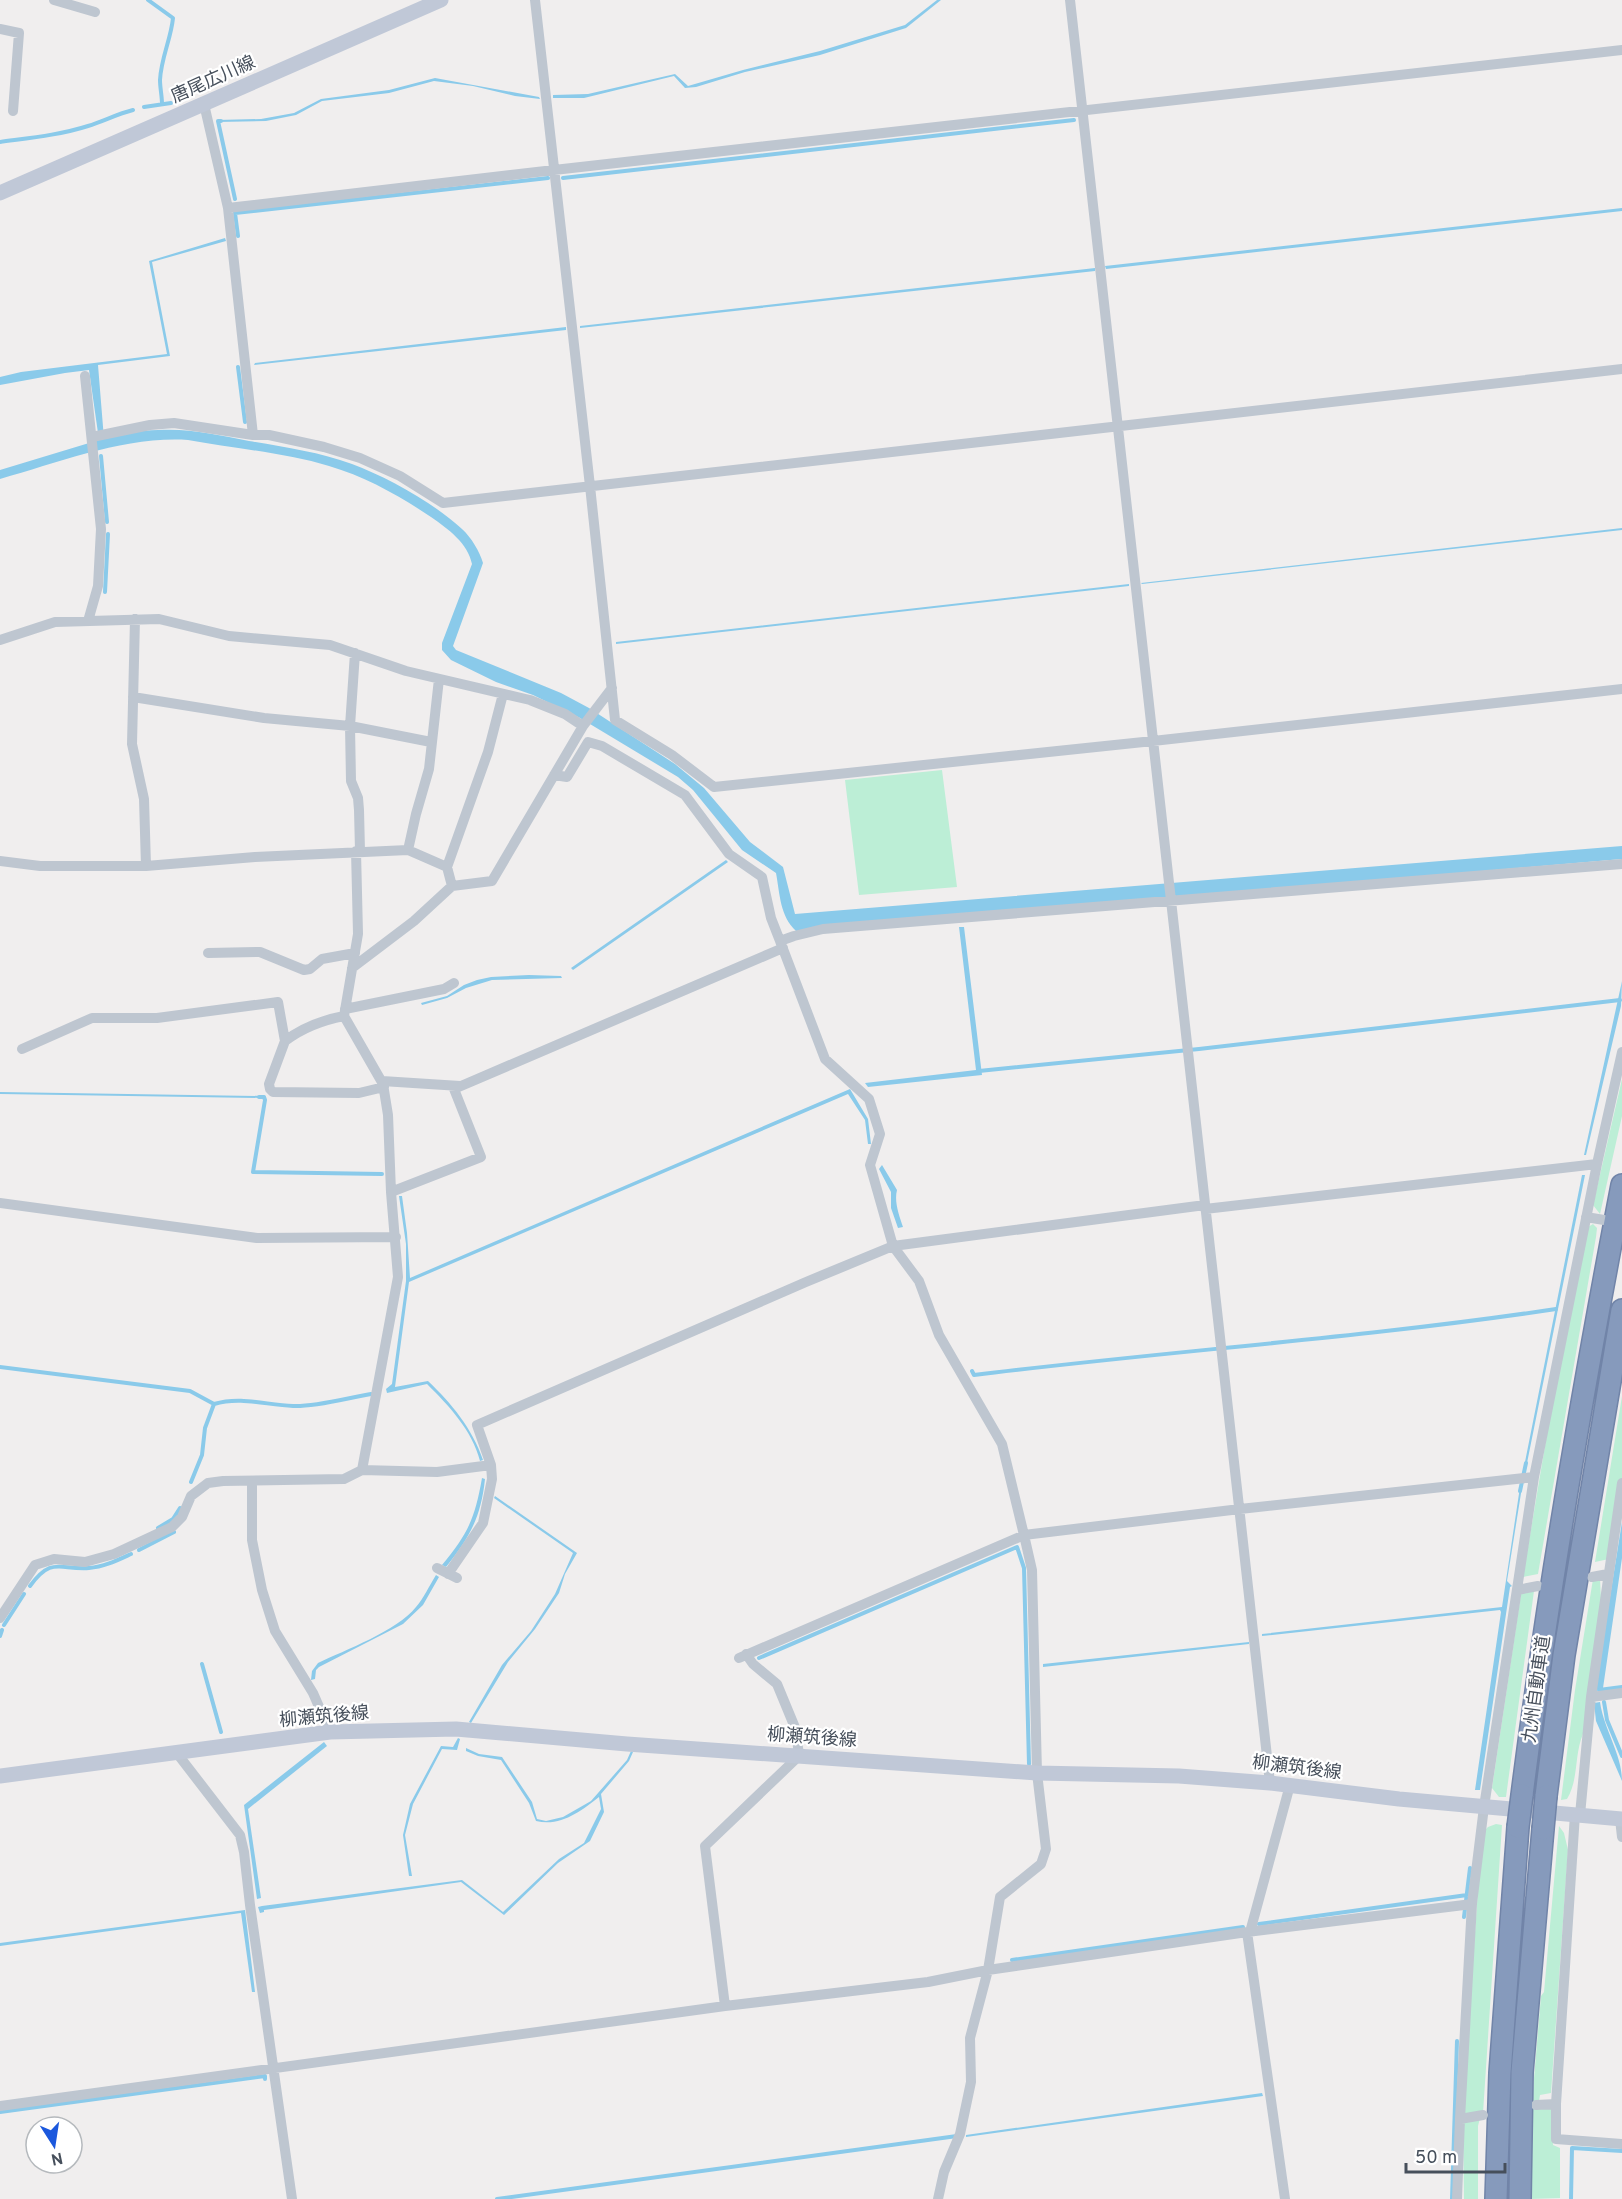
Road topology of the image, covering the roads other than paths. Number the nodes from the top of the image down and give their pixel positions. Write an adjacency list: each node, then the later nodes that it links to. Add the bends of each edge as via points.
1 (54, 0): 5 (street)
2 (441, 0): 8 (main road, 唐尾広川線)
3 (535, 0): 11 (street)
4 (1070, 0): 10 (street)
5 (94, 12)
6 (0, 29): 9 (street, via 19,33)
7 (1622, 50): 10 (street)
8 (204, 104): 12 (main road, 唐尾広川線); 13 (street)
9 (13, 111)
10 (1082, 111): 11 (street); 16 (street)
11 (554, 170): 13 (street); 19 (street)
12 (0, 193)
13 (228, 208): 17 (street)
14 (1622, 369): 16 (street)
15 (85, 376): 18 (street)
16 (1117, 427): 19 (street); 31 (street)
17 (253, 435): 18 (street, via 174,423 150,424); 19 (street, via 269,435 360,458 400,476 443,503)
18 (92, 439): 21 (street, via 101,529 98,586)
19 (590, 486): 25 (street)
20 (135, 619): 21 (street); 23 (street, via 159,619 229,636 330,645); 28 (street)
21 (88, 621): 22 (street, via 55,622)
22 (0, 640)
23 (355, 653): 24 (street); 29 (street)
24 (439, 679): 27 (street); 32 (street)
25 (612, 687): 30 (street); 31 (street, via 615,720 714,787)
26 (1622, 689): 31 (street)
27 (504, 694): 30 (street, via 565,714); 39 (street)
28 (133, 697): 29 (street, via 264,718); 38 (street, via 132,744 144,800)
29 (351, 726): 32 (street); 35 (street, via 351,781 359,810)
30 (583, 726): 33 (street)
31 (1153, 741): 41 (street)
32 (431, 742): 34 (street, via 429,770)
33 (554, 775): 40 (street, via 492,881); 42 (street, via 567,777 588,742 602,746 686,795 729,854 762,877)
34 (408, 850): 35 (street); 39 (street)
35 (358, 851): 38 (street); 44 (street)
36 (0, 861): 38 (street, via 40,866)
37 (1622, 864): 41 (street)
38 (146, 866)
39 (447, 867): 40 (street)
40 (452, 886): 45 (street)
41 (1172, 901): 42 (street, via 823,929 794,936); 57 (street)
42 (782, 945): 52 (street); 61 (street, via 825,1059 868,1099 880,1134 870,1165)
43 (208, 953): 44 (street, via 260,952 304,970 322,959)
44 (355, 953): 45 (street)
45 (352, 968): 47 (street)
46 (454, 983): 47 (street, via 444,989)
47 (345, 1013): 48 (street); 51 (street)
48 (285, 1041): 49 (street, via 278,1002 157,1018 92,1018); 51 (street, via 270,1084 273,1092 359,1093)
49 (22, 1048)
50 (1622, 1052): 53 (street)
51 (383, 1084): 52 (street); 55 (street)
52 (461, 1086): 55 (street, via 454,1089 481,1157)
53 (1597, 1164): 57 (street); 58 (street)
54 (1622, 1185): 104 (highway, 九州自動車道, bridge, via 1540,1652 1518,1827 1500,2073)
55 (391, 1192): 60 (street)
56 (0, 1203): 60 (street, via 257,1238)
57 (1205, 1207): 61 (street); 68 (street)
58 (1586, 1217): 59 (street); 65 (street)
59 (1604, 1220)
60 (396, 1237): 64 (street, via 398,1277)
61 (893, 1246): 63 (street, via 477,1425); 69 (street, via 919,1281 939,1335 1002,1444)
62 (1622, 1310): 105 (highway, 九州自動車道, bridge, via 1566,1644 1546,1796 1522,2072)
63 (491, 1465): 64 (street, via 437,1472); 70 (street, via 483,1522 453,1576)
64 (362, 1470): 66 (street, via 345,1479)
65 (1534, 1477): 68 (street); 74 (street)
66 (252, 1481): 75 (street, via 208,1484 191,1496 182,1517 172,1527 114,1554 85,1562 54,1559 35,1565); 78 (street, via 252,1540 275,1632 313,1693)
67 (1622, 1483): 71 (street)
68 (1240, 1509): 69 (street); 83 (street)
69 (1024, 1535): 80 (street, via 743,1656 777,1684 796,1730); 81 (street, via 1032,1570)
70 (436, 1568)
71 (1608, 1574): 72 (street); 77 (street)
72 (1592, 1577)
73 (1538, 1586): 74 (street)
74 (1516, 1590): 85 (street)
75 (0, 1618)
76 (1622, 1693): 77 (street)
77 (1592, 1697): 86 (street)
78 (330, 1732): 79 (main road, 柳瀬筑後線); 80 (main road, 柳瀬筑後線, via 456,1729)
79 (176, 1752): 82 (main road, 柳瀬筑後線); 93 (street, via 240,1835)
80 (799, 1756): 81 (main road, 柳瀬筑後線); 92 (street, via 705,1846)
81 (1037, 1773): 83 (main road, 柳瀬筑後線); 91 (street, via 1046,1849 1041,1864 1000,1897)
82 (0, 1776)
83 (1270, 1782): 84 (main road, 柳瀬筑後線)
84 (1290, 1785): 85 (main road, 柳瀬筑後線); 90 (street)
85 (1484, 1807): 86 (main road, 柳瀬筑後線); 89 (street)
86 (1577, 1815): 87 (main road, 柳瀬筑後線); 94 (street)
87 (1621, 1819): 88 (street)
88 (1622, 1837)
89 (1472, 1904): 90 (street); 98 (street)
90 (1249, 1932): 91 (street); 102 (street)
91 (988, 1970): 92 (street, via 928,1982); 101 (street, via 970,2038 972,2082)
92 (725, 2006): 93 (street)
93 (274, 2069): 96 (street); 100 (street)
94 (1556, 2104): 95 (street); 99 (street, via 1556,2139)
95 (1536, 2105)
96 (0, 2106)
97 (1483, 2115): 98 (street)
98 (1460, 2120): 103 (street)
99 (1622, 2144)
100 (292, 2199)
101 (938, 2199)
102 (1285, 2199)
103 (1457, 2199)
104 (1496, 2199)
105 (1520, 2199)

